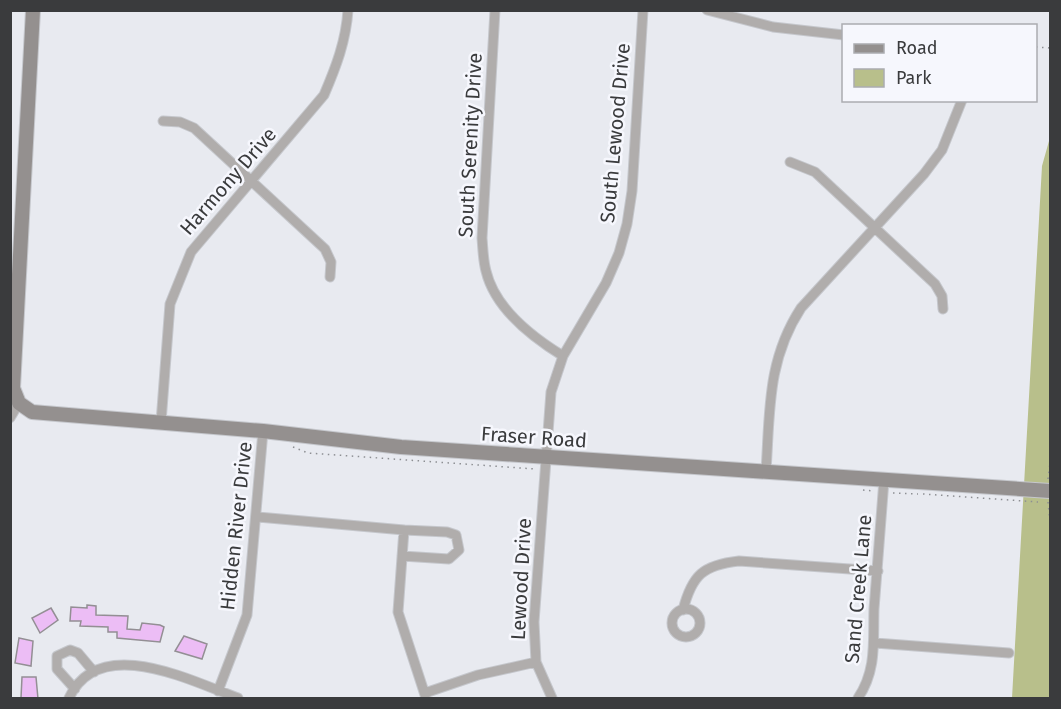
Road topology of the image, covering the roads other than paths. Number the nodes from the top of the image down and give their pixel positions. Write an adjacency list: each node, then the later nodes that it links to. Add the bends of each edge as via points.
1 (33, 10): 14 (street)
2 (348, 10): 10 (street, Harmony Drive, via 338,64 324,95)
3 (495, 10): 15 (street, South Serenity Drive, via 482,238 486,273 502,304 521,326)
4 (644, 10): 15 (street, South Lewood Drive, via 627,224 606,283)
5 (706, 10): 6 (street, via 773,27)
6 (842, 35)
7 (961, 102): 11 (street, via 942,150)
8 (163, 121): 10 (street, via 194,128)
9 (790, 162): 11 (street, via 815,172)
10 (252, 180): 12 (street, via 325,249 331,262); 18 (street, Harmony Drive, via 191,252 179,278 170,304)
11 (875, 227): 13 (street, via 935,284 942,296); 21 (street, via 801,308 787,330 772,378)
12 (330, 277)
13 (943, 309)
14 (14, 323): 16 (street, via 13,388)
15 (563, 356): 20 (street, South Lewood Drive, via 551,392)
16 (20, 403): 17 (street); 18 (street, Fraser Road, via 32,412)
17 (10, 418)
18 (161, 422): 19 (street, Fraser Road)
19 (263, 431): 20 (street, Fraser Road, via 401,447); 24 (street, Hidden River Drive)
20 (545, 457): 21 (street, Fraser Road); 31 (street, Lewood Drive, via 534,622)
21 (766, 471): 22 (street, Fraser Road)
22 (884, 480): 23 (street, Fraser Road); 27 (street, Sand Creek Lane)
23 (1049, 491)
24 (258, 517): 25 (street); 34 (street, Hidden River Drive, via 247,615)
25 (404, 530): 26 (street); 26 (street, via 447,532 459,542 455,555 449,559)
26 (402, 556): 35 (street, via 398,612)
27 (878, 572): 28 (street, via 740,561 720,563 690,584); 29 (street, Sand Creek Lane)
28 (683, 610)
29 (875, 643): 30 (street); 39 (street, Sand Creek Lane, via 872,665)
30 (1009, 653)
31 (536, 662): 35 (street, via 478,675); 38 (street, Lewood Drive)
32 (94, 672): 33 (street); 33 (street, via 78,653 70,650 57,656 57,669); 34 (street, via 115,664 136,664)
33 (75, 689): 36 (street)
34 (218, 691): 37 (street)
35 (426, 696)
36 (69, 699)
37 (238, 699)
38 (552, 699)
39 (858, 699)

